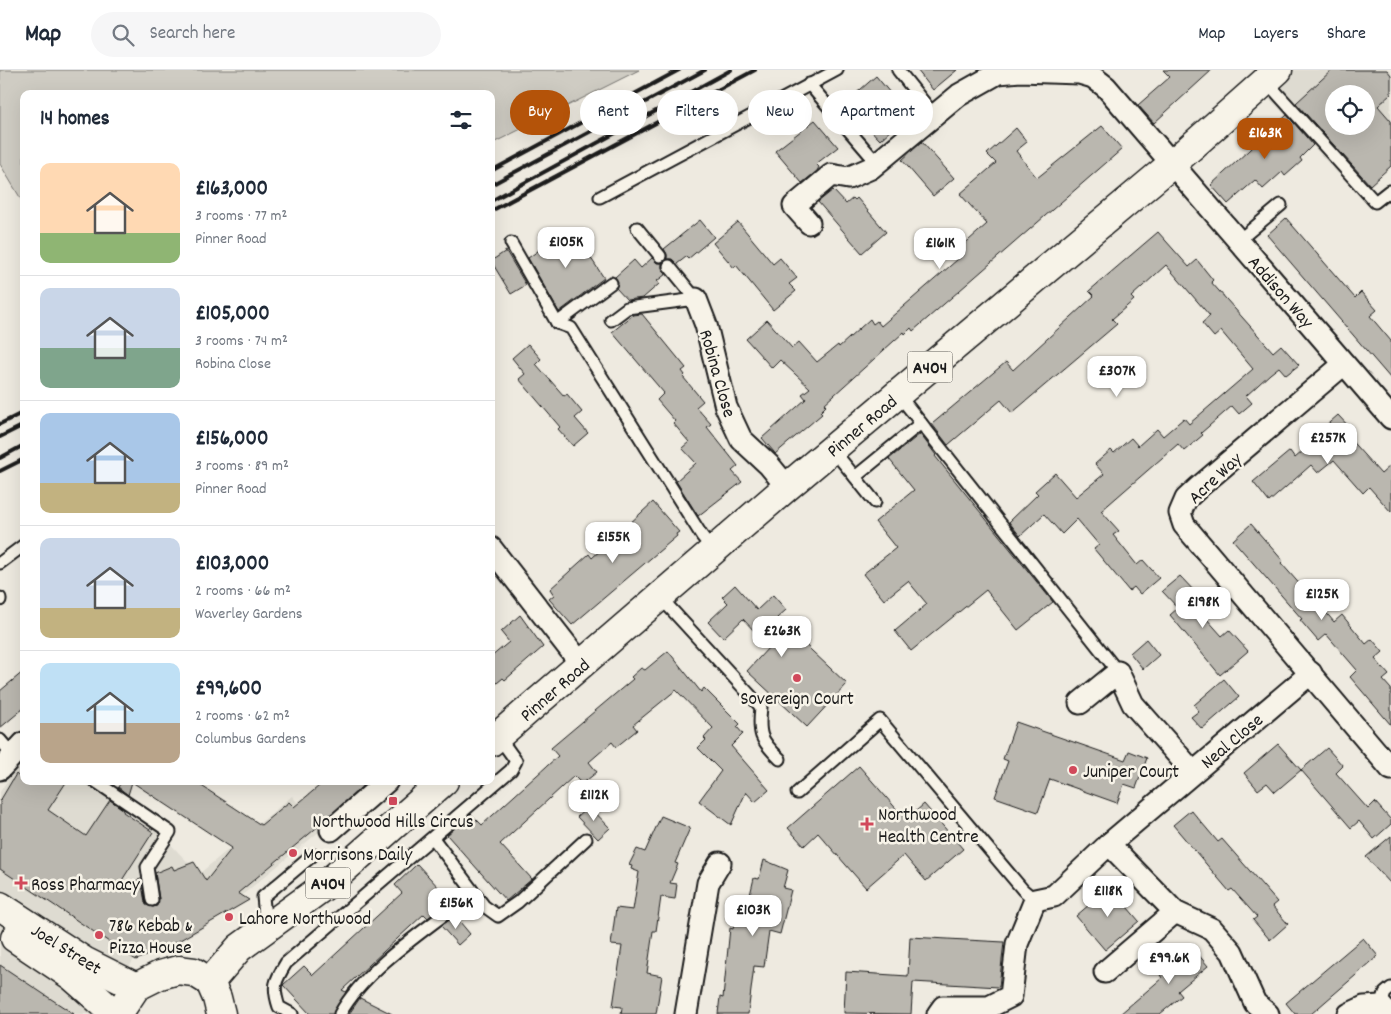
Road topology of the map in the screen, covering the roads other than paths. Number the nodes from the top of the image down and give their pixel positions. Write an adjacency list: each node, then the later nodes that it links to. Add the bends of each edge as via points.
1 (837, 70): 4 (lane)
2 (898, 70): 5 (lane)
3 (1270, 74): 7 (main road, Pinner Road / A404); 8 (lane, via 1375,202 1388,191)
4 (809, 84): 6 (lane); 9 (lane)
5 (934, 115): 6 (street, Addison Way); 7 (street, Addison Way, via 959,95 998,73 1079,73 1093,77 1106,87)
6 (877, 163): 11 (street, Addison Way, via 848,178 831,175 794,206)
7 (1172, 164): 13 (street, Addison Way); 22 (main road, Pinner Road / A404)
8 (1391, 194)
9 (600, 197)
10 (1281, 205): 13 (lane)
11 (809, 223)
12 (637, 228): 15 (lane)
13 (1238, 241): 21 (street, Addison Way)
14 (511, 243): 20 (lane)
15 (660, 256)
16 (668, 266): 18 (lane)
17 (611, 283): 20 (lane)
18 (696, 299): 19 (lane, via 627,308); 27 (street, Robina Close, via 726,407 741,439 770,465)
19 (611, 320)
20 (557, 322): 30 (lane, via 571,328)
21 (1344, 364): 23 (street, Addison Way); 36 (street, Acre Way, via 1199,487 1186,499 1180,513 1184,524)
22 (898, 394): 24 (lane); 25 (main road, Pinner Road / A404)
23 (1391, 418)
24 (921, 422): 26 (lane); 35 (lane)
25 (832, 449): 26 (lane); 27 (main road, Pinner Road / A404)
26 (855, 477): 28 (lane)
27 (788, 487): 30 (main road, Pinner Road / A404)
28 (875, 502)
29 (20, 548): 32 (lane)
30 (714, 551): 33 (main road, Pinner Road / A404)
31 (495, 553): 34 (street)
32 (0, 563)
33 (660, 597): 34 (main road, Pinner Road / A404); 39 (lane, via 761,707 759,727 765,744)
34 (582, 664): 38 (main road, Pinner Road / A404)
35 (1118, 672): 37 (street); 41 (street, via 1133,704)
36 (1311, 673): 40 (street, Acre Way); 41 (street, Neal Close)
37 (1080, 703)
38 (495, 739): 42 (lane, via 516,761)
39 (780, 759)
40 (1391, 769)
41 (1193, 772): 51 (street, Neal Close)
42 (495, 784)
43 (101, 785): 55 (lane, via 170,832 147,867)
44 (382, 785): 48 (street)
45 (439, 785): 60 (main road, A404, via 327,884)
46 (494, 785): 49 (lane)
47 (797, 793): 56 (lane, via 880,720 1023,890)
48 (331, 830)
49 (433, 838): 54 (lane); 67 (lane, via 286,962 275,982 275,994 279,1007)
50 (586, 838): 54 (lane, via 518,902 498,916)
51 (1109, 844): 56 (street, Neal Close, via 1054,896); 58 (street)
52 (312, 855): 60 (lane, via 263,897)
53 (720, 863): 69 (street, via 708,883)
54 (474, 893): 68 (lane, via 380,966 347,1001)
55 (152, 900)
56 (1035, 900): 70 (street, via 1017,944 1012,996 990,1007 943,1007)
57 (0, 906): 63 (main road, Joel Street, via 84,961)
58 (1176, 912): 61 (street); 71 (street, via 1212,929 1232,952 1255,1003)
59 (0, 928): 65 (main road, Joel Street, via 73,977)
60 (266, 928): 62 (main road, A404, via 239,948)
61 (1105, 972)
62 (210, 982): 63 (main road, via 194,972 178,970 160,974); 66 (main road)
63 (136, 987): 65 (main road)
64 (1387, 1003): 72 (street, via 1364,1007)
65 (117, 1014)
66 (221, 1014)
67 (292, 1014)
68 (340, 1014)
69 (686, 1014)
70 (938, 1014)
71 (1268, 1014)
72 (1349, 1014)

